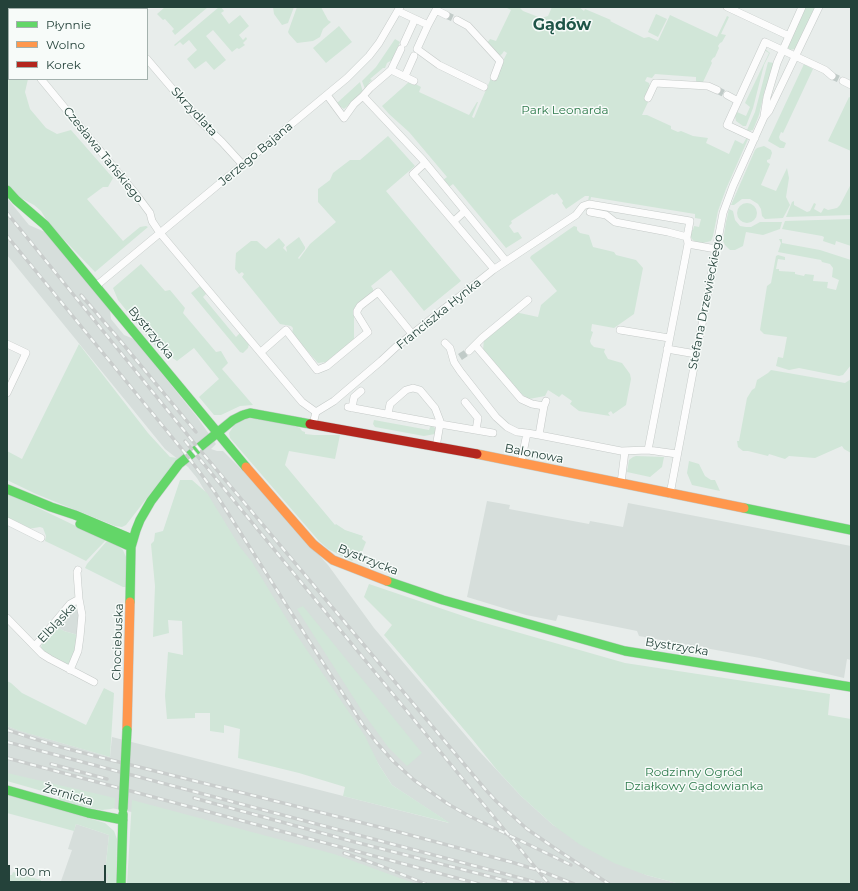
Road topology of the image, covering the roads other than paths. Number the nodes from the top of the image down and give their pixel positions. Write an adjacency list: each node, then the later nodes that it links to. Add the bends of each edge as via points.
1 (727, 7): 9 (street)
2 (802, 7): 9 (street, Stefana Drzewieckiego)
3 (819, 7): 12 (street, Stefana Drzewieckiego)
4 (399, 9): 6 (street); 24 (street, Jerzego Bajana, via 369,56)
5 (446, 15): 8 (street, via 436,10)
6 (415, 19): 8 (street); 14 (street)
7 (457, 20): 17 (street, via 468,26 500,61)
8 (428, 26): 22 (street, via 417,49 439,65)
9 (788, 36): 10 (street, Stefana Drzewieckiego)
10 (782, 50): 12 (street); 28 (street, via 765,42); 29 (street, Stefana Drzewieckiego, via 773,75)
11 (414, 56): 15 (street)
12 (795, 56): 16 (street); 29 (street, Stefana Drzewieckiego)
13 (148, 60): 32 (street, Skrzydlata, via 199,120)
14 (391, 70): 15 (street); 26 (street)
15 (405, 76): 19 (street)
16 (832, 76)
17 (494, 77)
18 (42, 80): 37 (street, Czesława Tańskiego, via 135,193 150,213)
19 (414, 81)
20 (843, 81): 21 (street)
21 (851, 85)
22 (484, 86)
23 (716, 90): 27 (street, via 708,86 655,84)
24 (326, 95): 26 (street, via 344,118); 32 (street, Jerzego Bajana)
25 (727, 95): 28 (street)
26 (363, 96): 31 (street)
27 (648, 98)
28 (738, 100): 30 (street, via 727,124)
29 (764, 117): 30 (street, Stefana Drzewieckiego)
30 (755, 138): 39 (street, Stefana Drzewieckiego, via 728,198)
31 (425, 163): 35 (street); 36 (street, via 413,174)
32 (243, 165): 37 (street, Jerzego Bajana)
33 (7, 190): 42 (street, Bystrzycka, via 45,225)
34 (595, 210): 38 (street, via 606,214 615,222 668,232); 38 (street, via 690,221); 40 (street, Franciszka Hynka, via 586,204 576,214)
35 (465, 211): 36 (street); 40 (street)
36 (454, 221): 41 (street)
37 (160, 233): 42 (street, Jerzego Bajana); 52 (street, Czesława Tańskiego)
38 (687, 240): 39 (street); 46 (street)
39 (716, 249): 53 (street, Stefana Drzewieckiego)
40 (506, 261): 41 (street, Franciszka Hynka)
41 (494, 269): 45 (street, Franciszka Hynka)
42 (96, 286): 62 (street, Bystrzycka)
43 (528, 300): 49 (street)
44 (620, 330): 46 (street)
45 (413, 335): 52 (street, via 378,292 357,311 368,332 327,366 317,370 286,330); 57 (street, Franciszka Hynka, via 334,401)
46 (669, 338): 50 (street)
47 (445, 343): 64 (street, via 464,376 502,423 512,430)
48 (7, 344): 55 (street, via 26,353)
49 (475, 345): 51 (street); 65 (street, via 521,399 532,404 545,403)
50 (667, 349): 53 (street); 67 (street)
51 (469, 350)
52 (261, 352): 57 (street, Czesława Tańskiego, via 302,402)
53 (696, 354): 69 (street, Stefana Drzewieckiego)
54 (361, 391): 58 (street, via 354,397 350,407)
55 (7, 393)
56 (465, 402): 61 (street, via 478,418)
57 (316, 412): 59 (street)
58 (388, 414): 60 (street); 60 (street, via 390,404 408,389 416,388 437,411)
59 (313, 424): 62 (street, Balonowa, via 250,413 236,417); 66 (street, Balonowa)
60 (440, 424): 61 (street); 66 (street)
61 (476, 430): 63 (street)
62 (217, 432): 77 (street, Chociebuska, via 179,464 148,505); 84 (street, Bystrzycka, via 314,544 333,560 355,570 443,600 625,651)
63 (493, 433)
64 (526, 433): 65 (street); 70 (street)
65 (539, 435): 68 (street)
66 (436, 447): 70 (street, Balonowa)
67 (648, 450): 68 (street); 69 (street)
68 (625, 451): 71 (street)
69 (677, 454): 73 (street, Stefana Drzewieckiego)
70 (521, 463): 71 (street, Balonowa)
71 (620, 483): 73 (street, Balonowa)
72 (7, 489): 77 (street, via 51,507 74,521)
73 (670, 494): 75 (street, Balonowa)
74 (7, 521): 76 (street)
75 (851, 530)
76 (41, 538)
77 (132, 543): 86 (street, Chociebuska, bridge)
78 (78, 570): 79 (street, Elbląska)
79 (79, 600): 81 (street, Elbląska, via 70,604); 82 (street, Elbląska, via 82,615 80,637 78,651)
80 (7, 618): 81 (street, Elbląska)
81 (35, 646): 82 (street, Elbląska, via 42,654)
82 (70, 670): 83 (street, Elbląska)
83 (94, 682)
84 (851, 687)
85 (7, 790): 86 (street, Żernicka)
86 (123, 820): 87 (street, Chociebuska)
87 (121, 884)

